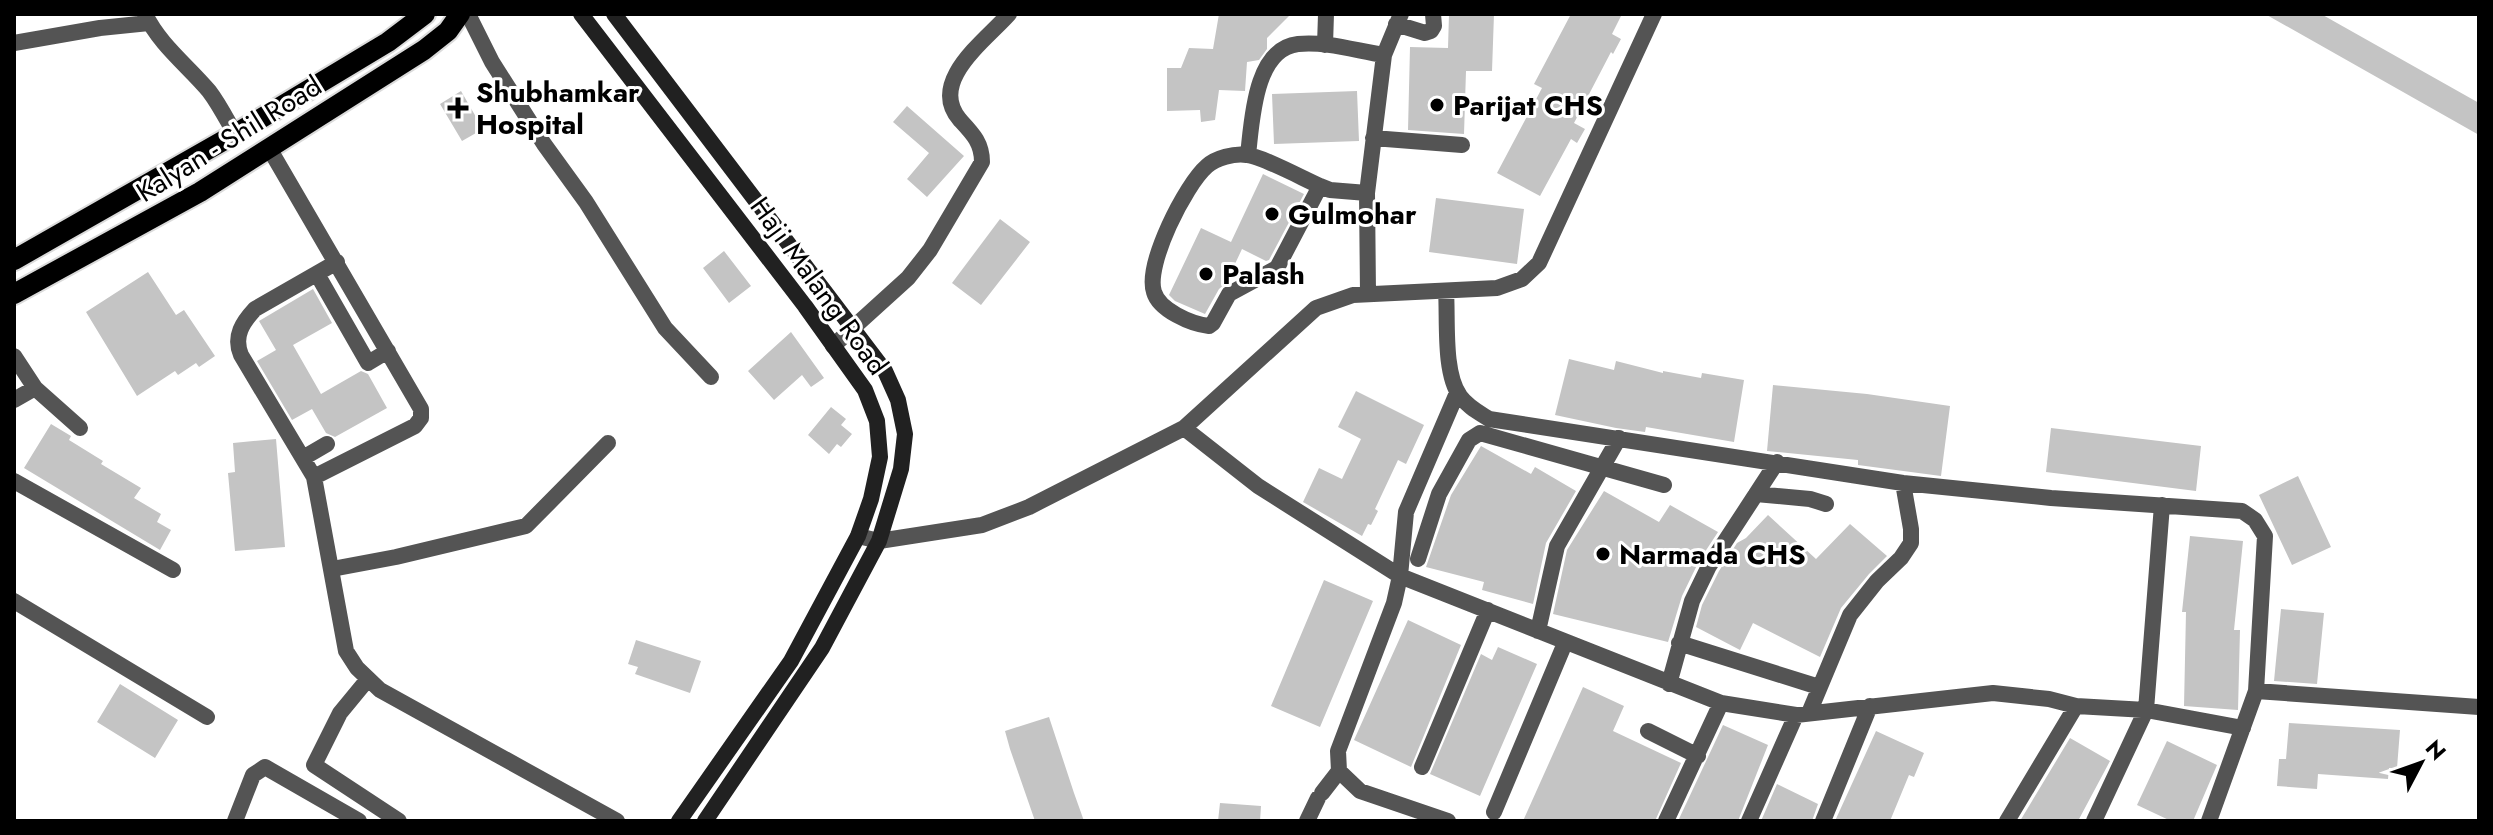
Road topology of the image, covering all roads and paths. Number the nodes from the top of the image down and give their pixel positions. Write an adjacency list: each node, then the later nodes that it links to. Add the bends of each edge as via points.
1 (425, 14): 15 (main road, Kalyan - Shil Road)
2 (460, 14): 18 (main road, Kalyan - Shil Road, via 424,50)
3 (468, 14): 34 (street, via 492,62 665,328)
4 (581, 14): 31 (main road, Haji Malang Road)
5 (614, 14): 30 (main road, Haji Malang Road)
6 (1009, 14): 30 (street, via 955,73 949,89 952,110 982,148 982,162 908,278)
7 (1326, 14): 13 (street)
8 (1433, 14): 11 (street, via 1434,26 1425,33)
9 (1654, 14): 25 (street, via 1539,263 1522,279 1497,288)
10 (147, 18): 12 (street); 15 (street, via 211,93)
11 (1398, 19): 14 (street)
12 (14, 43)
13 (1325, 45): 14 (street); 19 (street, via 1295,44 1269,65 1257,91)
14 (1384, 55): 16 (street)
15 (235, 134): 22 (main road, Kalyan - Shil Road)
16 (1373, 138): 17 (street); 21 (street)
17 (1462, 145)
18 (269, 148): 23 (street); 26 (main road, Kalyan - Shil Road, via 148,223)
19 (1248, 155): 20 (street); 20 (street, via 1219,158 1198,176 1181,198 1153,268 1152,289 1160,304 1202,325 1213,323 1229,294 1277,268)
20 (1320, 186): 21 (street)
21 (1367, 193): 27 (street)
22 (14, 260)
23 (337, 262): 24 (street); 28 (street)
24 (317, 274): 29 (street); 43 (street, via 255,309 238,338 241,355)
25 (1446, 291): 27 (street); 36 (street, via 1449,366)
26 (14, 294)
27 (1368, 294): 39 (street, via 1316,308)
28 (362, 305): 29 (street); 32 (street)
29 (342, 318): 32 (street, via 368,363)
30 (853, 329): 31 (street); 56 (main road, Haji Malang Road, via 885,371 905,434 901,469)
31 (833, 346): 55 (main road, Haji Malang Road, via 865,390 877,421 880,457)
32 (388, 351): 46 (street, via 421,418 415,426)
33 (14, 356): 35 (street)
34 (711, 377)
35 (35, 388): 37 (street); 38 (street)
36 (1457, 393): 40 (street, via 1489,419); 49 (street)
37 (14, 400)
38 (80, 428)
39 (1184, 428): 56 (street, via 1029,507 982,525); 60 (street, via 1258,486)
40 (1619, 438): 44 (street); 45 (street)
41 (608, 443): 58 (street, via 526,526)
42 (327, 444): 43 (street)
43 (303, 458): 46 (street)
44 (1777, 462): 48 (street); 52 (street)
45 (1602, 468): 50 (street); 51 (street, via 1480,433 1469,440); 63 (street, via 1557,546)
46 (314, 477): 58 (street)
47 (14, 481): 59 (street)
48 (1903, 483): 54 (street); 70 (street, via 1911,543 1850,615)
49 (1418, 484): 51 (street); 60 (street, via 1406,512)
50 (1664, 485)
51 (1439, 494): 57 (street)
52 (1756, 494): 53 (street); 65 (street, via 1709,566)
53 (1826, 504)
54 (2162, 505): 71 (street, via 2242,511 2265,536); 76 (street)
55 (858, 536): 56 (street); 66 (main road, Haji Malang Road)
56 (879, 541): 68 (main road, Haji Malang Road)
57 (1418, 559)
58 (332, 569): 67 (street, via 346,651)
59 (173, 570)
60 (1400, 576): 62 (street); 84 (street, via 1338,751)
61 (14, 601): 78 (street)
62 (1488, 610): 63 (street); 83 (street)
63 (1538, 631): 64 (street)
64 (1565, 643): 69 (street); 86 (street)
65 (1679, 643): 69 (street); 70 (street)
66 (786, 667): 68 (street); 91 (main road, Haji Malang Road)
67 (368, 679): 82 (street, via 340,713); 87 (street)
68 (801, 679): 92 (main road, Haji Malang Road)
69 (1669, 684): 72 (street)
70 (1819, 687): 77 (street)
71 (2256, 691): 75 (street); 79 (street)
72 (1721, 703): 77 (street); 81 (street)
73 (1870, 706): 74 (street, via 1993,693); 77 (street); 97 (street)
74 (2076, 706): 76 (street); 98 (street)
75 (2479, 707)
76 (2146, 710): 79 (street); 99 (street)
77 (1803, 714): 96 (street)
78 (207, 717)
79 (2243, 728): 100 (street)
80 (1648, 731): 81 (street)
81 (1698, 756): 95 (street)
82 (314, 765): 85 (street); 90 (street)
83 (1422, 767)
84 (1339, 771): 93 (street); 94 (street, via 1360,791)
85 (304, 788): 88 (street, via 265,767 253,775); 89 (street)
86 (1494, 812)
87 (608, 819)
88 (235, 821)
89 (359, 821)
90 (399, 821)
91 (679, 821)
92 (705, 821)
93 (1307, 821)
94 (1448, 821)
95 (1666, 821)
96 (1749, 821)
97 (1823, 821)
98 (2007, 821)
99 (2094, 821)
100 (2209, 821)

